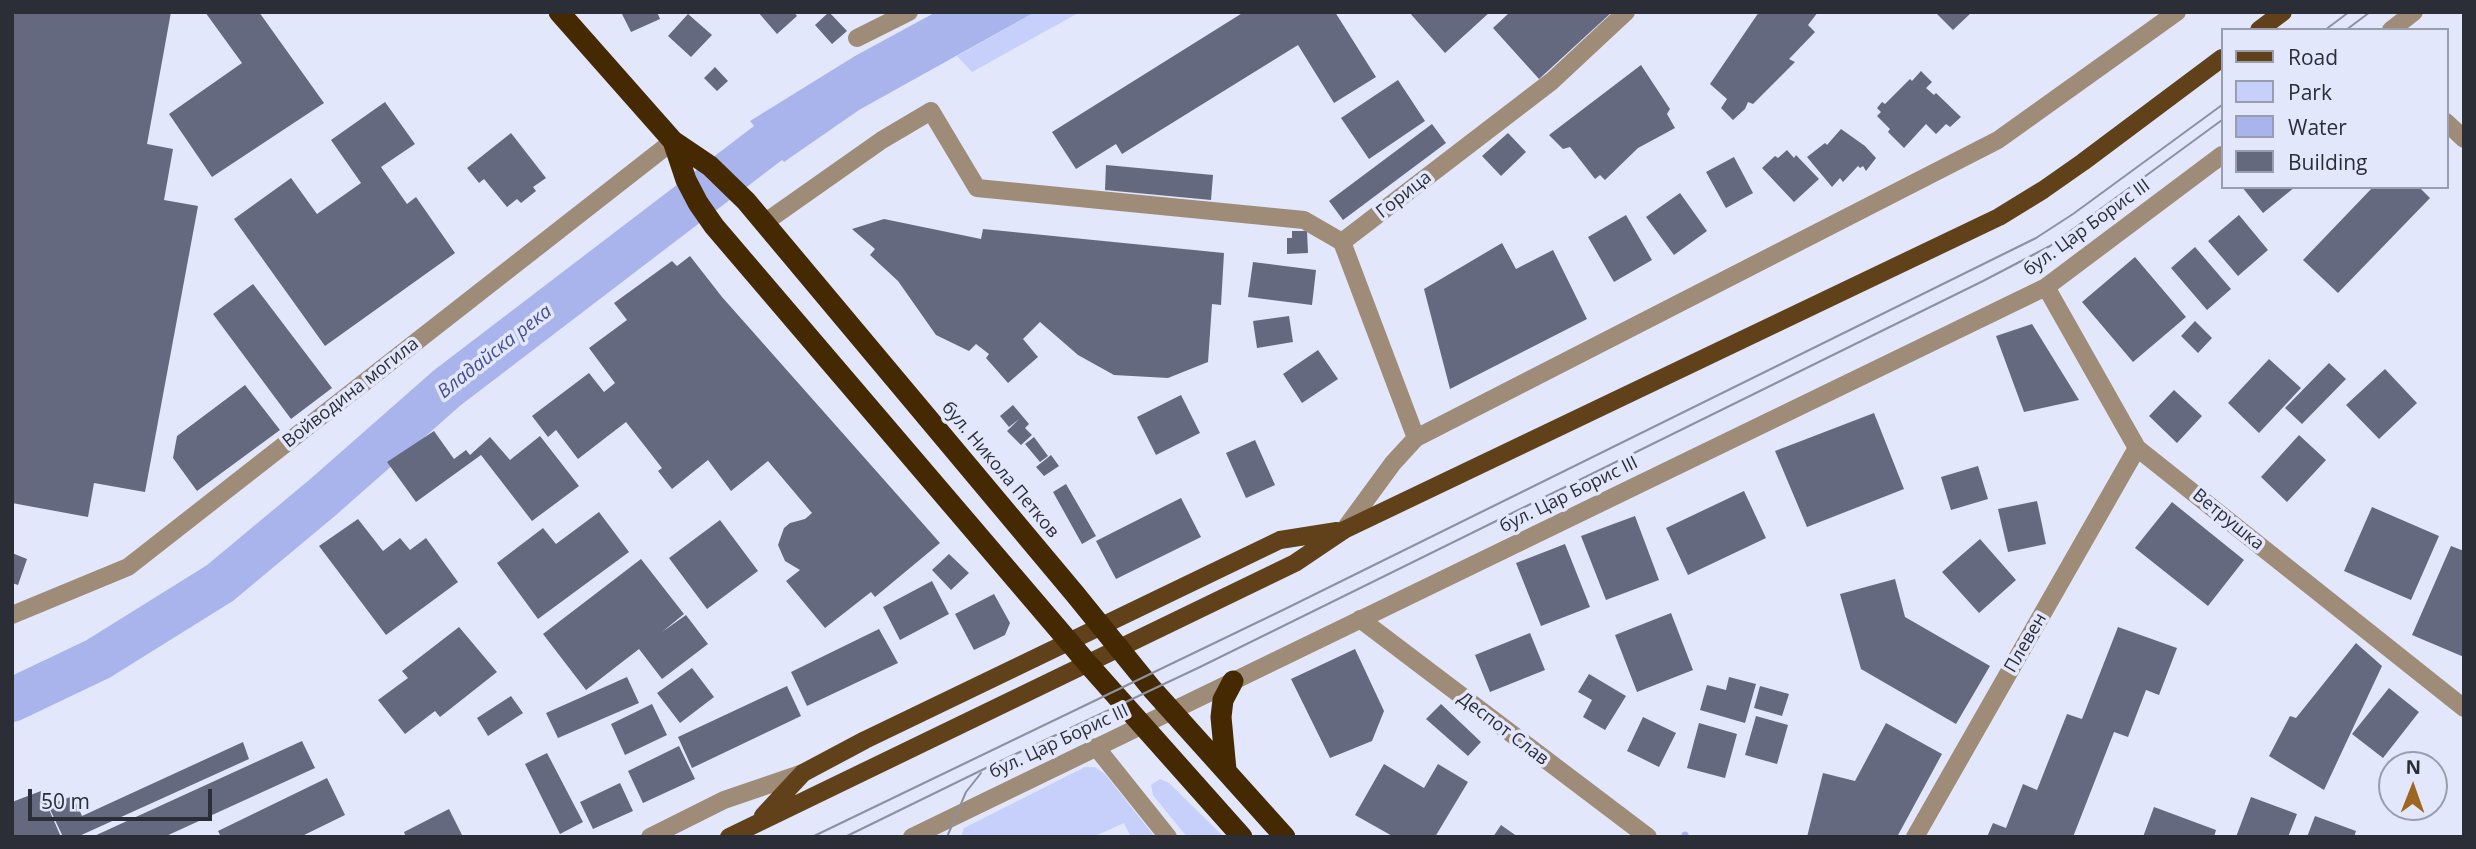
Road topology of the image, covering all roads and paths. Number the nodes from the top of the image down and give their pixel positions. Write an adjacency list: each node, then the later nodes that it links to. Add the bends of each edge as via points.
1 (559, 12): 13 (highway, бул. Никола Петков)
2 (909, 12): 9 (street)
3 (1626, 12): 17 (street, Горица, via 1552,81)
4 (2177, 12): 19 (street, via 1998,140)
5 (2283, 12): 7 (main road)
6 (2414, 12): 8 (street)
7 (2262, 28)
8 (2394, 28)
9 (857, 38)
10 (2220, 59): 21 (main road, via 2053,183 1999,217)
11 (2448, 124): 12 (street)
12 (2464, 139)
13 (673, 141): 15 (highway, бул. Никола Петков); 22 (street, Войводина могила, via 128,567)
14 (2220, 156): 18 (street, бул. Цар Борис III)
15 (689, 161): 16 (highway, бул. Никола Петков, via 727,181); 25 (highway, via 698,203 714,226)
16 (764, 223): 17 (street, via 931,111 977,188 1304,220); 24 (highway, бул. Никола Петков)
17 (1342, 242): 19 (street)
18 (2046, 287): 20 (street, Ветрушка); 23 (street, бул. Цар Борис III)
19 (1416, 438): 21 (street)
20 (2137, 448): 29 (street, Ветрушка); 43 (street, Плевен)
21 (1344, 530): 24 (main road, via 1280,540); 26 (main road, via 1295,563)
22 (12, 615)
23 (1360, 620): 28 (street, бул. Цар Борис III); 42 (street, Деспот Слав)
24 (1100, 626): 25 (main road); 26 (highway, бул. Никола Петков)
25 (1069, 642): 27 (highway); 34 (main road)
26 (1119, 649): 27 (main road); 30 (highway, бул. Никола Петков)
27 (1088, 664): 31 (highway); 35 (main road)
28 (1233, 681): 30 (street, бул. Цар Борис III); 33 (highway, via 1221,717)
29 (2464, 708)
30 (1173, 712): 31 (street, бул. Цар Борис III); 33 (highway, бул. Никола Петков)
31 (1142, 726): 32 (street, бул. Цар Борис III); 40 (highway)
32 (1096, 747): 38 (street, бул. Цар Борис III); 39 (street)
33 (1226, 770): 41 (highway, бул. Никола Петков)
34 (803, 773): 35 (main road); 36 (street, via 724,800)
35 (756, 823): 37 (main road)
36 (650, 837)
37 (729, 837)
38 (912, 837)
39 (1168, 837)
40 (1242, 837)
41 (1284, 837)
42 (1648, 837)
43 (1914, 837)

